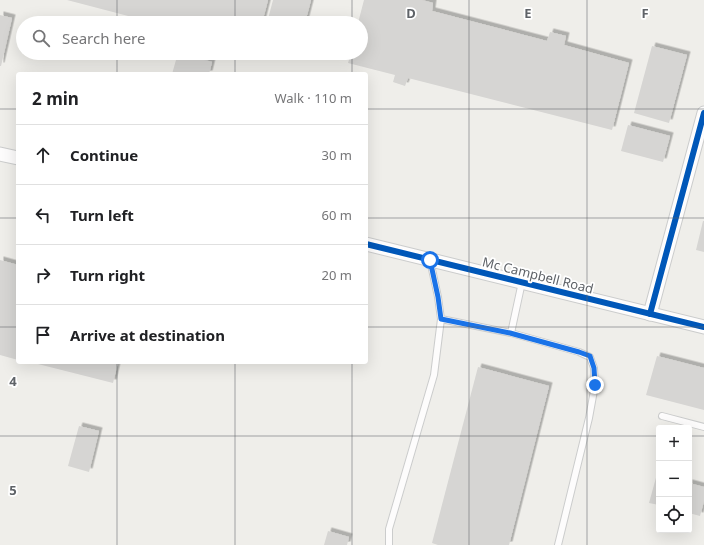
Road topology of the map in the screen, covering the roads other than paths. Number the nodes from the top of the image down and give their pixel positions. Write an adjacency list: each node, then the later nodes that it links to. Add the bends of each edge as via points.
1 (704, 113): 7 (street)
2 (0, 154): 3 (street)
3 (16, 158)
4 (368, 244): 5 (street, Mc Campbell Road)
5 (430, 260): 6 (street, Mc Campbell Road); 8 (lane)
6 (522, 282): 7 (street, Mc Campbell Road); 10 (lane)
7 (650, 314): 9 (street, Mc Campbell Road)
8 (441, 319): 10 (lane); 13 (lane, via 434,375 389,529)
9 (704, 327)
10 (510, 333): 14 (lane, via 590,356 594,368 595,385 589,418)
11 (662, 416): 12 (lane)
12 (704, 427)
13 (389, 545)
14 (558, 545)

